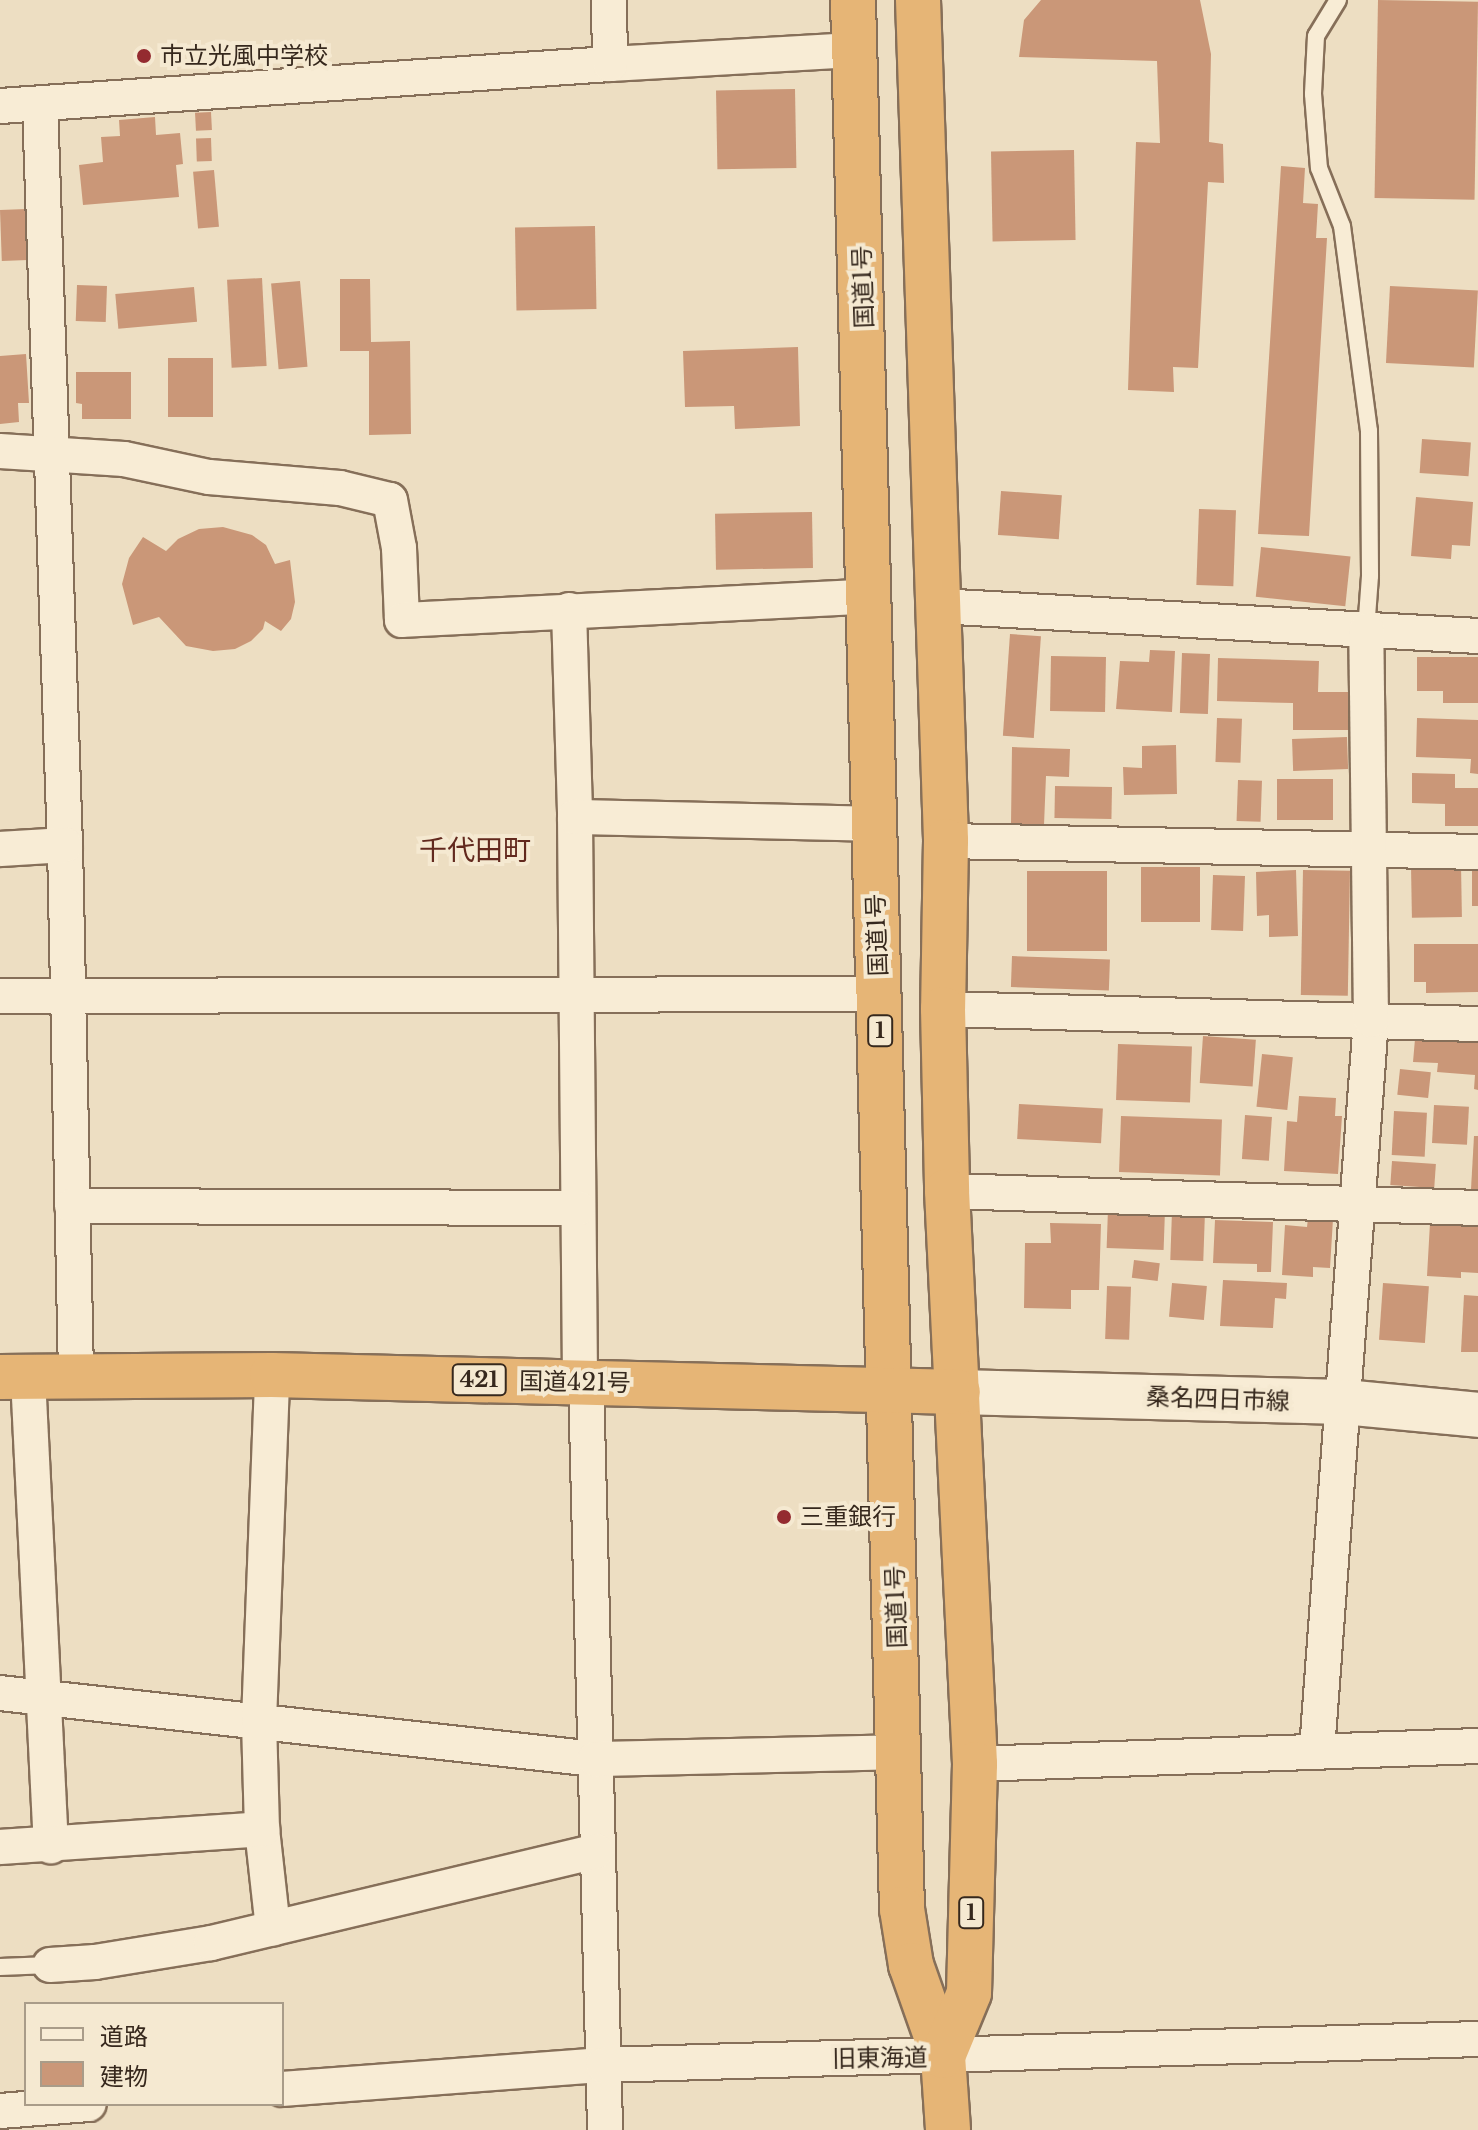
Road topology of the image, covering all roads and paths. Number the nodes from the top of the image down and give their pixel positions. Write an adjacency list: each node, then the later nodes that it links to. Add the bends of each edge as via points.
1 (609, 0): 6 (street)
2 (853, 0): 5 (highway, 国道1号 / 1)
3 (918, 0): 12 (highway, 国道1号 / 1)
4 (1338, 0): 14 (lane, via 1316,36 1313,94 1319,168 1342,226 1369,431)
5 (854, 50): 6 (street); 11 (highway, 国道1号 / 1)
6 (610, 64): 7 (street)
7 (40, 104): 8 (street); 10 (street)
8 (0, 106)
9 (0, 451): 10 (street)
10 (51, 454): 13 (street, via 124,459 209,477 340,488 390,500 399,548 402,620); 19 (street)
11 (870, 596): 13 (street); 17 (highway, 国道1号 / 1)
12 (937, 606): 14 (street); 18 (highway, 国道1号 / 1)
13 (569, 610): 16 (street)
14 (1366, 630): 15 (street); 20 (street)
15 (1478, 636)
16 (575, 817): 17 (street); 26 (street)
17 (874, 824): 23 (highway, 国道1号 / 1)
18 (946, 841): 20 (street); 27 (highway, 国道1号 / 1)
19 (65, 845): 21 (street); 24 (street)
20 (1371, 848): 22 (street); 28 (street)
21 (0, 849)
22 (1478, 852)
23 (879, 994): 26 (street); 39 (highway, 国道1号 / 1)
24 (68, 995): 25 (street); 26 (street); 32 (street)
25 (0, 996)
26 (575, 997): 33 (street)
27 (943, 1009): 28 (street); 30 (highway, 国道1号 / 1)
28 (1371, 1020): 29 (street); 31 (street)
29 (1478, 1024)
30 (947, 1191): 31 (street); 40 (highway, 国道1号 / 1)
31 (1360, 1203): 34 (street); 41 (street)
32 (72, 1206): 33 (street); 36 (street)
33 (578, 1208): 38 (street)
34 (1478, 1208)
35 (272, 1375): 36 (highway, 国道421号 / 421); 38 (highway, 国道421号 / 421); 45 (street)
36 (76, 1376): 37 (highway, 国道421号 / 421)
37 (14, 1377): 44 (street)
38 (583, 1382): 39 (highway, 国道421号 / 421); 49 (street)
39 (890, 1391): 40 (highway, 国道421号 / 421); 48 (highway, 国道1号 / 1)
40 (958, 1392): 41 (main road, 桑名四日市線); 50 (highway, 国道1号 / 1)
41 (1344, 1402): 42 (main road, 桑名四日市線); 47 (street)
42 (1478, 1415)
43 (0, 1693): 44 (street)
44 (45, 1698): 45 (street); 52 (street)
45 (259, 1721): 49 (street); 51 (street)
46 (1477, 1740): 47 (street)
47 (1317, 1750): 50 (street)
48 (900, 1752): 49 (street); 59 (highway, 国道1号 / 1, via 902,1909 911,1965)
49 (595, 1759): 54 (street)
50 (975, 1764): 59 (highway, 国道1号 / 1, via 969,1993)
51 (262, 1829): 52 (street); 55 (street)
52 (51, 1846): 53 (street)
53 (0, 1847)
54 (596, 1851): 55 (street); 60 (street)
55 (273, 1928): 56 (street, via 95,1962)
56 (50, 1965): 57 (lane)
57 (0, 1967)
58 (1478, 2039): 59 (street, 旧東海道)
59 (943, 2056): 60 (street, 旧東海道); 65 (highway, 国道1号 / 1)
60 (603, 2065): 61 (street, 旧東海道); 64 (street)
61 (284, 2089)
62 (64, 2106): 63 (street)
63 (0, 2111)
64 (605, 2130)
65 (948, 2130)

